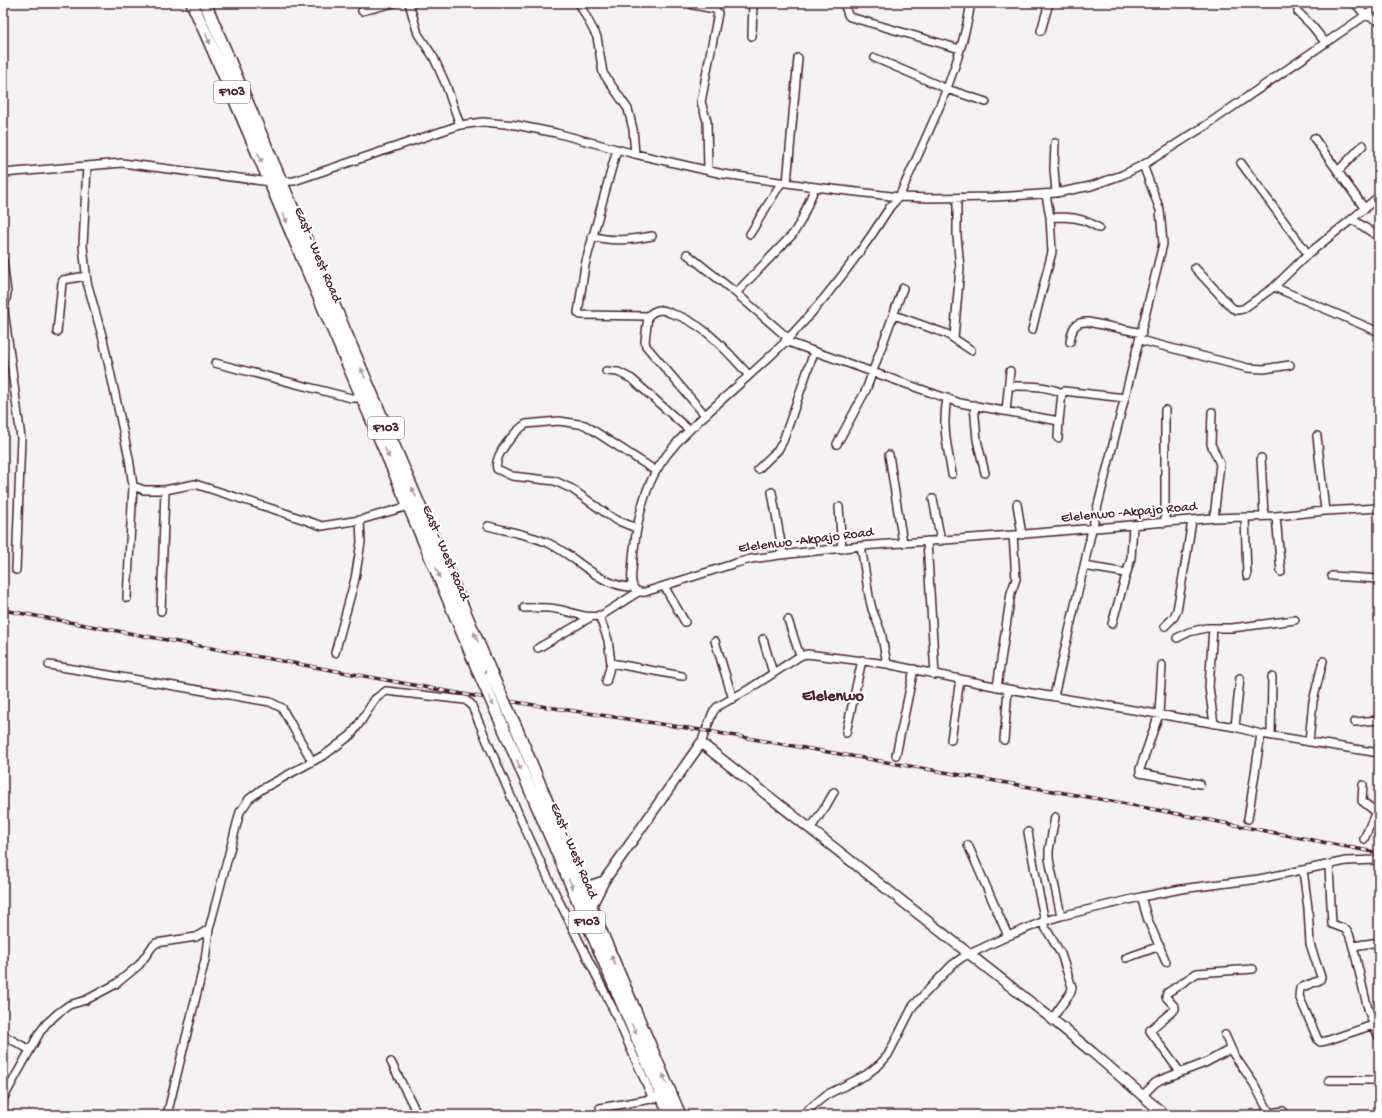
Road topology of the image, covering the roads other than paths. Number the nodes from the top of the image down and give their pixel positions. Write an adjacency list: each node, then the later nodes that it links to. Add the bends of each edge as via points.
1 (192, 3): 37 (main road, East - West Road / F103, one-way to 37)
2 (205, 3): 37 (main road, East - West Road / F103)
3 (394, 3): 13 (street)
4 (409, 3): 25 (street, via 418,34 434,58)
5 (579, 3): 30 (street, via 598,37 603,73 628,109)
6 (690, 3): 34 (street, via 718,12 701,102 707,121)
7 (753, 3): 18 (street)
8 (844, 3): 20 (street, via 850,17)
9 (971, 3): 20 (street)
10 (1049, 3): 17 (street)
11 (1355, 3): 15 (street)
12 (1376, 5): 15 (street)
13 (362, 11)
14 (1298, 12): 19 (street)
15 (1365, 15): 16 (street); 19 (street)
16 (1379, 21)
17 (1041, 31)
18 (752, 36)
19 (1325, 42): 32 (street, via 1194,133)
20 (960, 49): 23 (street)
21 (798, 58): 38 (street)
22 (875, 58): 23 (street)
23 (947, 89): 24 (street); 43 (street)
24 (986, 102)
25 (460, 125): 29 (street, via 483,122 516,125); 37 (street, via 308,177)
26 (1314, 138): 35 (street)
27 (1055, 143): 40 (street)
28 (1363, 145): 35 (street)
29 (617, 149): 30 (street); 50 (street)
30 (635, 154): 34 (street)
31 (1241, 164): 54 (street)
32 (1143, 165): 40 (street, via 1091,186); 66 (street, via 1160,210 1163,244)
33 (87, 166): 36 (street); 37 (street, via 122,163); 57 (street, via 83,246)
34 (708, 170): 38 (street)
35 (1338, 171): 45 (street)
36 (3, 173)
37 (275, 182): 81 (main road, East - West Road / F103, one-way to 81); 201 (main road, East - West Road / F103, one-way to 37, bridge, via 516,727)
38 (784, 183): 39 (street); 49 (street)
39 (815, 187): 43 (street); 60 (street, via 793,234)
40 (1056, 193): 41 (street)
41 (1046, 194): 44 (street); 46 (street)
42 (1379, 196): 45 (street)
43 (899, 197): 44 (street); 68 (street, via 840,278)
44 (957, 198): 67 (street, via 956,236 960,268)
45 (1365, 209): 47 (street)
46 (1050, 217): 48 (street, via 1080,219); 63 (street, via 1052,252)
47 (1352, 219): 52 (street); 54 (street)
48 (1099, 228)
49 (750, 234)
50 (592, 236): 51 (street, via 616,240); 62 (street, via 578,313)
51 (652, 236)
52 (1379, 237)
53 (687, 254): 60 (street)
54 (1308, 254): 58 (street)
55 (3, 261): 71 (street, via 7,293 4,310)
56 (1195, 268): 58 (street, via 1235,309 1243,309)
57 (86, 276): 64 (street, via 63,280); 100 (street, via 104,346)
58 (1274, 287): 65 (street)
59 (903, 288): 61 (street)
60 (736, 293): 68 (street)
61 (894, 315): 67 (street); 77 (street)
62 (648, 316): 78 (street, via 661,310 689,320 717,341); 88 (street, via 646,346)
63 (1032, 330)
64 (57, 332)
65 (1379, 332)
66 (1141, 336): 69 (street, via 1080,322 1076,324); 74 (street, via 1248,368 1264,369); 83 (street)
67 (954, 338): 70 (street)
68 (787, 340): 72 (street); 78 (street)
69 (1070, 342)
70 (971, 350)
71 (6, 352): 129 (street, via 21,438)
72 (814, 352): 77 (street); 96 (street, via 783,441 778,450)
73 (215, 363): 81 (street, via 351,398)
74 (1290, 365)
75 (606, 371): 90 (street, via 618,372 632,379)
76 (1010, 371): 79 (street)
77 (872, 372): 82 (street); 93 (street, via 860,403)
78 (749, 376): 88 (street)
79 (1008, 386): 80 (street, via 1047,387); 86 (street)
80 (1062, 393): 83 (street, via 1064,391); 89 (street)
81 (364, 398): 105 (main road, East - West Road / F103, one-way to 105)
82 (947, 398): 84 (street); 98 (street, via 944,433)
83 (1125, 398): 119 (street)
84 (974, 405): 86 (street); 99 (street, via 976,440)
85 (1165, 410): 115 (street)
86 (1006, 411): 89 (street)
87 (1212, 412): 112 (street, via 1211,444 1220,464)
88 (705, 415): 90 (street)
89 (1058, 421): 92 (street)
90 (688, 430): 97 (street)
91 (1317, 436): 108 (street)
92 (1058, 438)
93 (837, 444)
94 (889, 455): 124 (street)
95 (1261, 458): 109 (street)
96 (758, 469)
97 (656, 471): 118 (street, via 646,492); 118 (street, via 584,425 560,421 526,424 504,446 496,461 497,469 512,476 555,481 565,485 614,519)
98 (952, 474)
99 (985, 474)
100 (133, 486): 101 (street, via 144,490); 137 (street)
101 (165, 490): 113 (street, via 195,484 322,526); 139 (street)
102 (772, 492): 127 (street)
103 (933, 499): 123 (street)
104 (1017, 504): 121 (street)
105 (409, 506): 113 (street); 215 (main road, East - West Road / F103, one-way to 215, bridge)
106 (839, 507): 126 (street)
107 (1379, 508): 108 (street, Elelenwo -Akpajo Road)
108 (1325, 511): 110 (street, Elelenwo -Akpajo Road)
109 (1264, 516): 110 (street, Elelenwo -Akpajo Road); 111 (street, Elelenwo -Akpajo Road)
110 (1276, 516): 130 (street)
111 (1245, 517): 112 (street, Elelenwo -Akpajo Road); 132 (street)
112 (1214, 518): 114 (street, Elelenwo -Akpajo Road)
113 (360, 520): 152 (street, via 361,542 355,579)
114 (1192, 520): 115 (street, Elelenwo -Akpajo Road); 146 (street, via 1177,610)
115 (1165, 523): 116 (street, Elelenwo -Akpajo Road)
116 (1133, 525): 119 (street, Elelenwo -Akpajo Road); 131 (street, via 1131,558)
117 (488, 526): 136 (street, via 548,543 604,579)
118 (636, 528): 136 (street, via 631,578)
119 (1092, 529): 121 (street, Elelenwo -Akpajo Road); 128 (street)
120 (1014, 535): 121 (street, Elelenwo -Akpajo Road); 123 (street, Elelenwo -Akpajo Road); 168 (street, via 1016,579 1011,593)
121 (1022, 535)
122 (927, 541): 123 (street, Elelenwo -Akpajo Road); 124 (street, Elelenwo -Akpajo Road); 162 (street)
123 (941, 541)
124 (902, 543): 125 (street, Elelenwo -Akpajo Road)
125 (861, 546): 126 (street, Elelenwo -Akpajo Road); 157 (street, via 869,596 881,632)
126 (842, 549): 127 (street, Elelenwo -Akpajo Road)
127 (783, 554): 135 (street, Elelenwo -Akpajo Road, via 736,563)
128 (1084, 566): 131 (street); 170 (street)
129 (16, 570)
130 (1281, 572)
131 (1126, 573): 145 (street)
132 (1247, 576)
133 (1332, 576): 134 (street)
134 (1379, 579)
135 (664, 586): 136 (street, Elelenwo -Akpajo Road, via 645,592); 144 (street)
136 (635, 589): 140 (street)
137 (127, 598)
138 (524, 608): 141 (street, via 554,608)
139 (161, 611)
140 (599, 615): 141 (street); 156 (street, via 608,640)
141 (591, 617): 151 (street)
142 (788, 620): 153 (street)
143 (1295, 620): 147 (street)
144 (685, 622)
145 (1112, 624)
146 (1165, 626)
147 (1213, 628): 148 (street, via 1196,630); 175 (street, via 1209,687)
148 (1177, 638)
149 (763, 639): 161 (street)
150 (715, 641): 171 (street)
151 (538, 648)
152 (335, 652)
153 (800, 656): 154 (street, via 815,654); 161 (street)
154 (862, 660): 157 (street); 177 (street)
155 (1323, 661): 182 (street, via 1313,701)
156 (611, 663): 163 (street); 167 (street)
157 (887, 664): 160 (street)
158 (49, 665): 186 (street, via 270,702 282,708)
159 (1162, 665): 172 (street)
160 (914, 669): 162 (street); 185 (street)
161 (773, 673): 171 (street)
162 (935, 675): 166 (street)
163 (682, 676)
164 (1272, 677): 179 (street)
165 (1240, 678): 176 (street)
166 (960, 679): 168 (street); 180 (street)
167 (606, 682)
168 (997, 687): 169 (street)
169 (1008, 689): 170 (street); 181 (street)
170 (1054, 696): 172 (street)
171 (733, 699): 183 (street, via 713,712)
172 (1159, 714): 175 (street); 187 (street, via 1140,773)
173 (1379, 720): 174 (street)
174 (1355, 722)
175 (1214, 724): 176 (street)
176 (1235, 727): 178 (street)
177 (846, 733)
178 (1261, 734): 179 (street); 192 (street)
179 (1271, 735): 182 (street)
180 (951, 740)
181 (1004, 740)
182 (1309, 742): 184 (street)
183 (702, 744): 193 (street); 200 (street)
184 (1379, 753)
185 (896, 755)
186 (312, 761): 206 (street, via 262,789 248,799 240,812); 215 (street, via 351,735 375,699 386,691 465,700 471,704 557,898)
187 (1200, 784)
188 (1362, 785): 190 (street, via 1362,801)
189 (834, 792): 193 (street)
190 (1377, 813): 195 (street)
191 (1055, 817): 204 (street, via 1049,859)
192 (1248, 819)
193 (810, 829): 211 (street)
194 (1028, 832): 205 (street)
195 (1364, 839)
196 (968, 845): 207 (street)
197 (1379, 860): 198 (street)
198 (1329, 864): 199 (street); 210 (street, via 1332,924 1345,929)
199 (1303, 870): 202 (street); 217 (street, via 1310,944 1321,977 1320,980 1300,988 1299,996 1318,1040 1326,1041)
200 (604, 881): 201 (street); 203 (street)
201 (582, 885): 203 (main road, East - West Road / F103)
202 (1141, 897): 204 (street); 209 (street)
203 (591, 907): 236 (main road, East - West Road / F103, one-way to 203)
204 (1061, 916): 205 (street)
205 (1044, 922): 207 (street); 216 (street, via 1061,954 1072,987)
206 (210, 929): 221 (street, via 196,937 156,943 139,965 116,984 86,1000 69,1005 58,1013 40,1032); 233 (street, via 205,960)
207 (1008, 936): 211 (street)
208 (1379, 942): 210 (street)
209 (1160, 946): 212 (street); 213 (street)
210 (1353, 946): 217 (street)
211 (969, 954): 216 (street); 237 (street, via 952,965 913,1006 888,1054 876,1068 826,1095)
212 (1126, 958)
213 (1166, 962)
214 (1253, 969): 224 (street, via 1197,973 1167,993 1166,997 1175,1009 1150,1032)
215 (619, 1009): 228 (main road, East - West Road / F103)
216 (1052, 1019): 227 (street)
217 (1373, 1024): 220 (street)
218 (3, 1035): 221 (street)
219 (1225, 1036): 222 (street)
220 (1379, 1037)
221 (30, 1050): 229 (street)
222 (1232, 1051): 224 (street); 232 (street)
223 (391, 1062): 234 (street)
224 (1180, 1072): 227 (street, via 1155,1083)
225 (1329, 1080): 226 (street)
226 (1379, 1080)
227 (1143, 1095): 238 (street)
228 (658, 1098): 230 (street); 235 (main road, East - West Road / F103)
229 (3, 1099)
230 (600, 1108)
231 (1283, 1111): 232 (street)
232 (1269, 1112): 239 (street)
233 (167, 1115)
234 (418, 1115)
235 (670, 1115)
236 (680, 1115)
237 (802, 1115)
238 (1165, 1115)
239 (1257, 1115)

